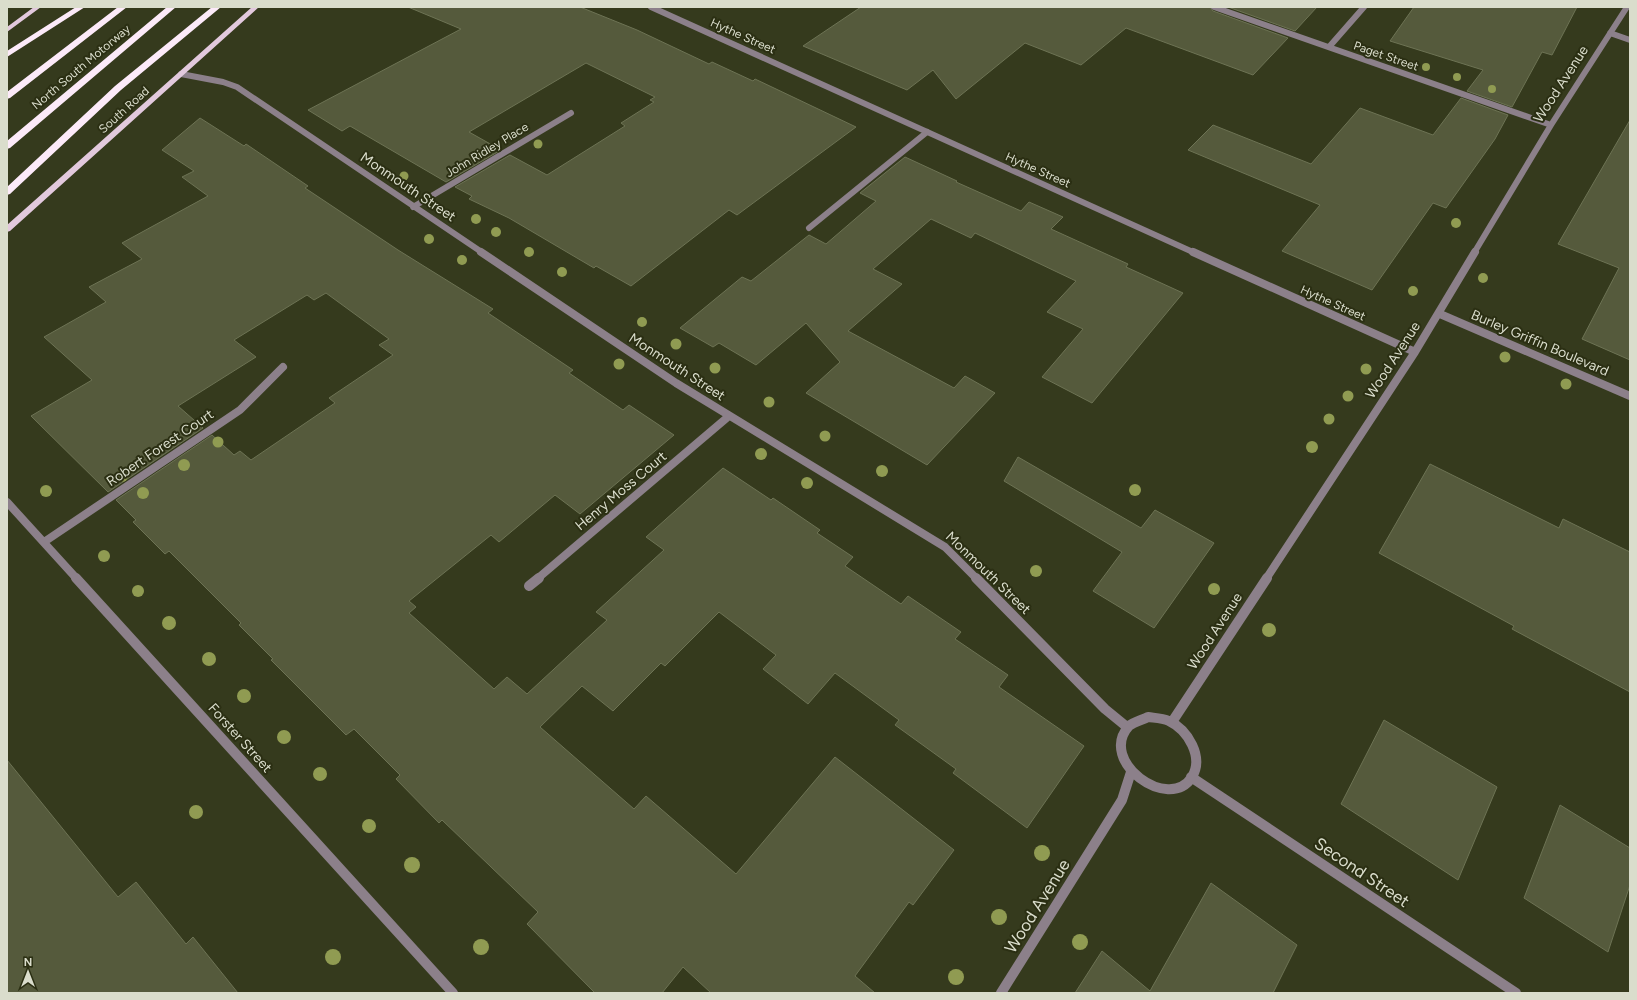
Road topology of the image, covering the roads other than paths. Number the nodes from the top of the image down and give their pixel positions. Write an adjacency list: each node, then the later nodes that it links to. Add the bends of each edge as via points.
1 (38, 7): 11 (main road)
2 (81, 7): 15 (highway)
3 (123, 7): 17 (highway, North South Motorway)
4 (172, 7): 21 (highway, North South Motorway)
5 (217, 7): 22 (highway, via 118,88)
6 (256, 7): 16 (main road, South Road)
7 (651, 7): 20 (street, Hythe Street)
8 (1214, 7): 14 (street, Paget Street)
9 (1364, 7): 14 (street)
10 (1627, 7): 12 (street, Wood Avenue)
11 (7, 30)
12 (1610, 33): 13 (street); 19 (street, Wood Avenue)
13 (1630, 40)
14 (1329, 47): 19 (street, Paget Street)
15 (7, 55)
16 (181, 74): 23 (street, Monmouth Street, via 237,87); 25 (main road, South Road)
17 (7, 96)
18 (572, 113): 23 (street, John Ridley Place)
19 (1551, 125): 26 (street, Wood Avenue)
20 (927, 132): 24 (street); 27 (street, Hythe Street)
21 (7, 146)
22 (7, 192)
23 (413, 207): 30 (street, Monmouth Street)
24 (809, 228)
25 (7, 229)
26 (1440, 314): 27 (street, Wood Avenue); 29 (street, Burley Griffin Boulevard)
27 (1415, 352): 34 (street, Wood Avenue)
28 (283, 367): 32 (street, Robert Forest Court, via 240,410)
29 (1630, 396)
30 (729, 416): 33 (street, Henry Moss Court); 35 (street, Monmouth Street, via 945,547 1105,709)
31 (7, 502): 32 (street, Forster Street)
32 (44, 542): 38 (street, Forster Street)
33 (529, 586)
34 (1172, 722): 35 (street, via 1148,718 1136,720); 37 (street, via 1183,730 1196,754 1196,765)
35 (1127, 727): 36 (street, via 1120,748 1123,760)
36 (1131, 772): 37 (street, via 1144,782 1157,787 1170,788 1182,785); 39 (street, Wood Avenue, via 1122,800)
37 (1191, 777): 40 (street, Second Street)
38 (453, 993)
39 (1001, 993)
40 (1516, 993)

